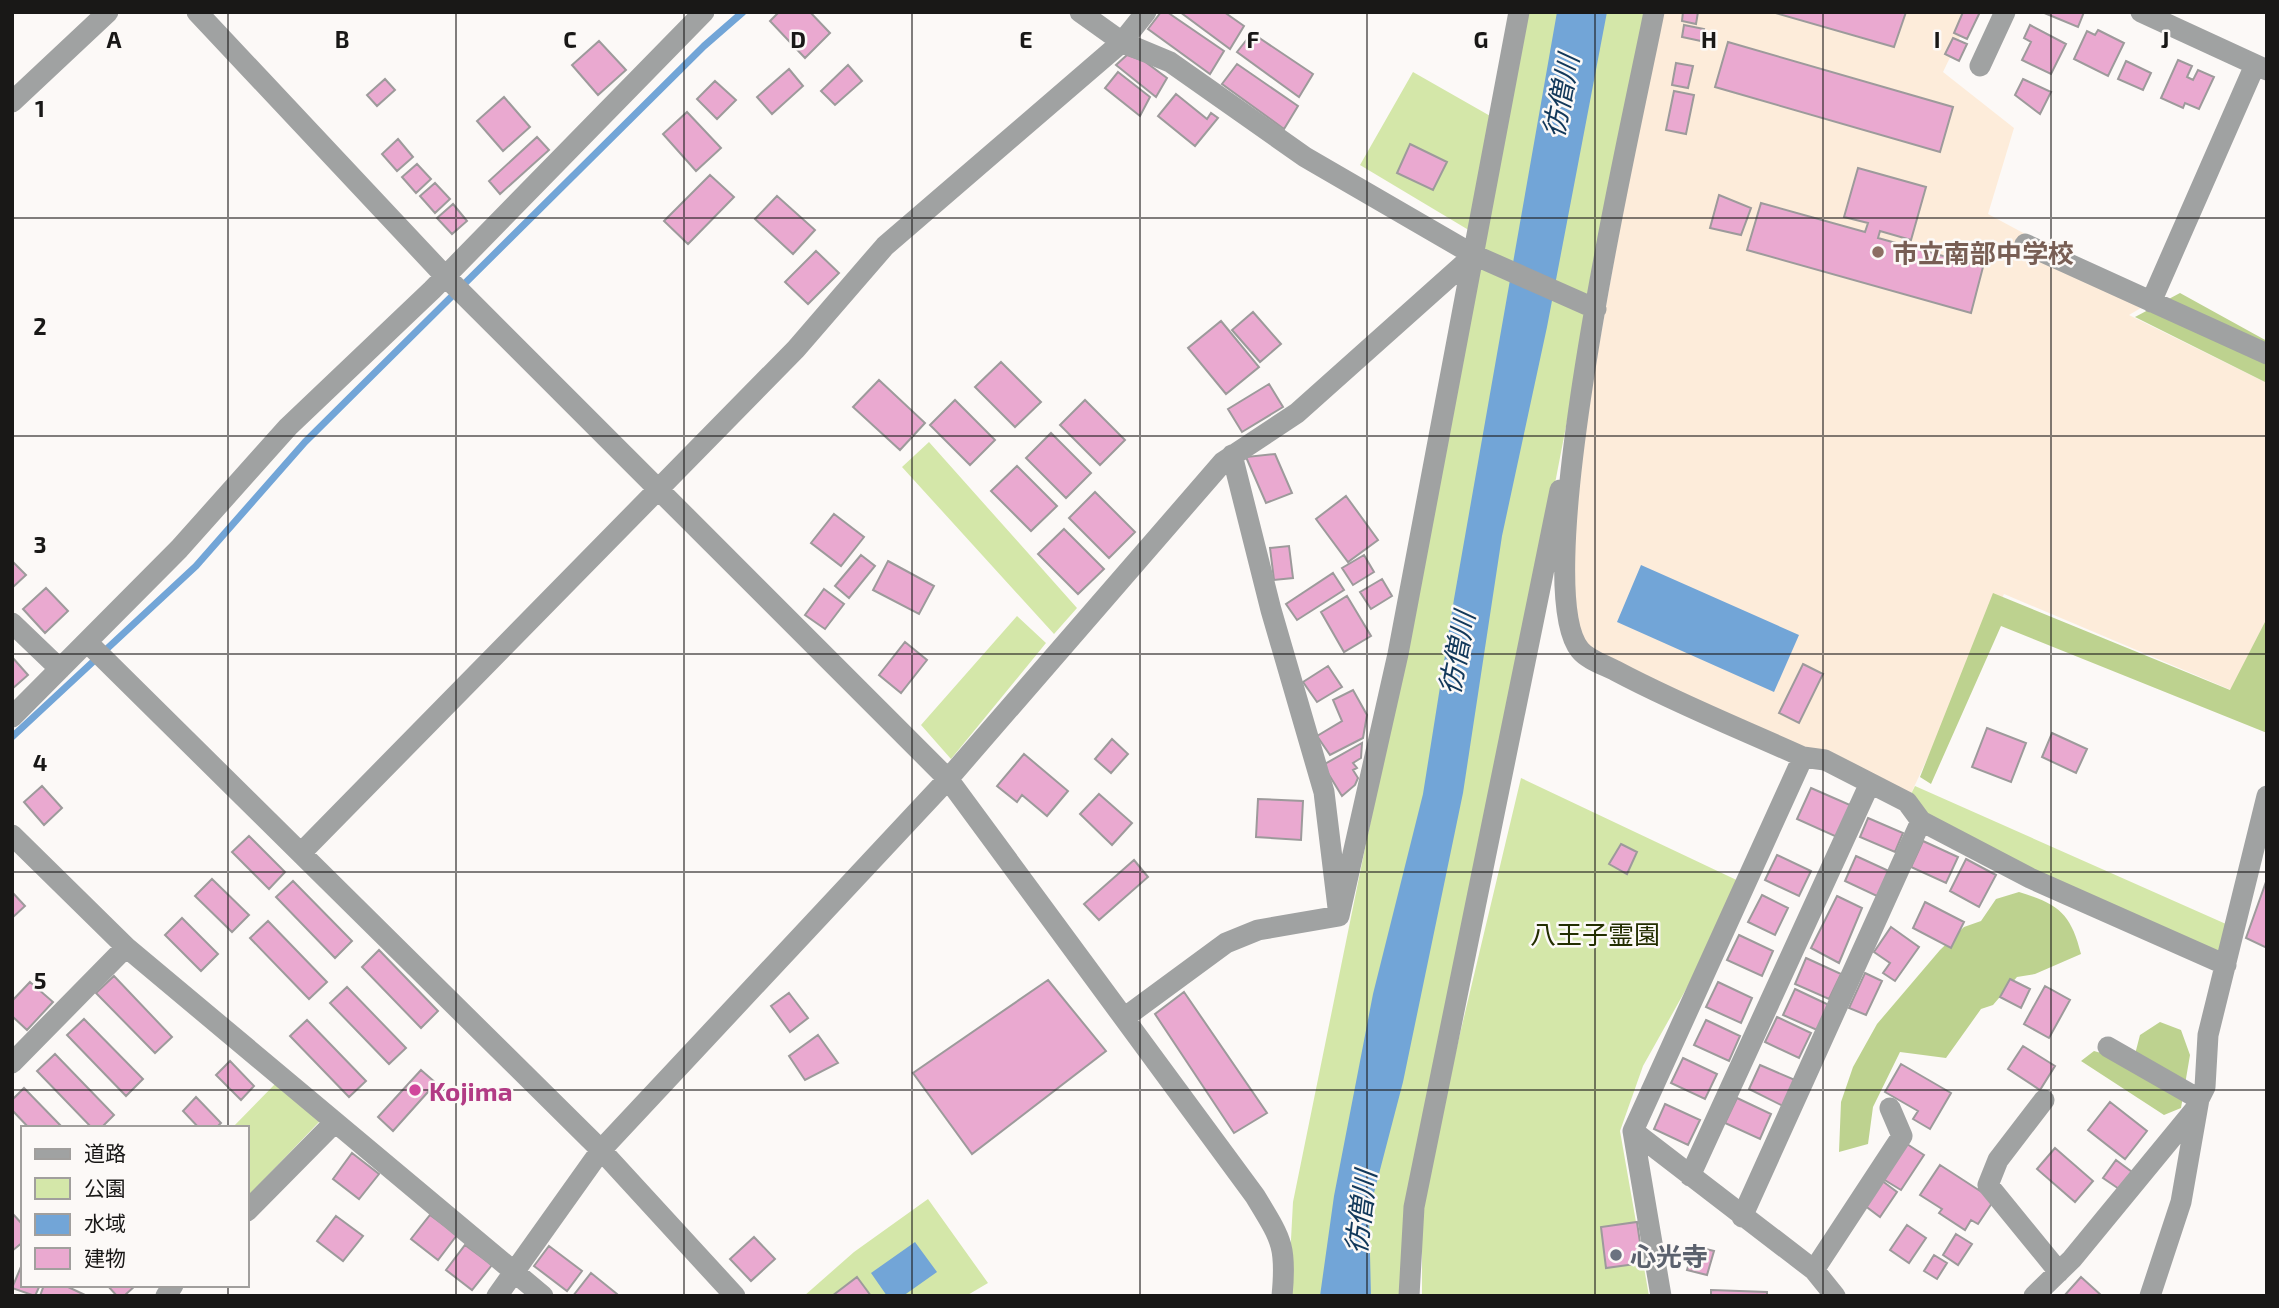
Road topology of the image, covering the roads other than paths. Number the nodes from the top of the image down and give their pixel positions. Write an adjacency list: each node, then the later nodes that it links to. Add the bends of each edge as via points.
1 (108, 12): 13 (street)
2 (197, 12): 16 (street)
3 (704, 12): 16 (street)
4 (1080, 12): 10 (street)
5 (1146, 12): 10 (street)
6 (1519, 12): 15 (street)
7 (1654, 12): 18 (street)
8 (2005, 12): 11 (street)
9 (2141, 12): 12 (street)
10 (1122, 42): 15 (street, via 1170,62 1305,157); 22 (street, via 885,246 796,349)
11 (1980, 66)
12 (2263, 66): 17 (street)
13 (12, 102)
14 (2025, 244): 17 (street)
15 (1478, 257): 18 (street); 20 (street, via 1297,413); 34 (street, via 1398,654)
16 (444, 275): 22 (street); 24 (street, via 288,427 179,549)
17 (2151, 302): 19 (street)
18 (1596, 309): 21 (street)
19 (2267, 354)
20 (1233, 455): 28 (street, via 1223,461); 34 (street, via 1271,610 1324,792)
21 (1570, 458): 27 (street, via 1564,612 1569,635 1582,653); 56 (street, via 1552,520 1442,1058 1414,1207)
22 (658, 490): 28 (street); 33 (street)
23 (12, 623): 25 (street)
24 (87, 642): 25 (street); 33 (street)
25 (60, 669): 26 (street)
26 (12, 718)
27 (1803, 757): 29 (street, via 1825,760); 44 (street)
28 (948, 779): 37 (street); 45 (street)
29 (1870, 783): 31 (street, via 1907,802); 46 (street)
30 (2267, 796): 36 (street)
31 (1922, 821): 36 (street, via 2029,878); 48 (street)
32 (12, 835): 35 (street)
33 (301, 853): 45 (street)
34 (1339, 916): 37 (street, via 1258,930 1226,943)
35 (126, 947): 39 (street); 43 (street)
36 (2226, 965): 41 (street, via 2208,1035)
37 (1124, 1018): 55 (street, via 1283,1241)
38 (2108, 1047): 41 (street)
39 (12, 1063)
40 (2044, 1100): 50 (street, via 1998,1160 1988,1185)
41 (2199, 1101): 50 (street, via 2146,1172); 60 (street, via 2181,1202)
42 (1890, 1108): 49 (street, via 1902,1136)
43 (335, 1122): 47 (street); 51 (street)
44 (1633, 1131): 46 (street); 57 (street)
45 (601, 1150): 51 (street); 54 (street)
46 (1690, 1176): 48 (street)
47 (248, 1210)
48 (1742, 1217): 49 (street)
49 (1814, 1270): 58 (street)
50 (2059, 1272): 59 (street)
51 (515, 1273): 52 (street); 53 (street)
52 (497, 1296)
53 (542, 1296)
54 (735, 1296)
55 (1282, 1296)
56 (1409, 1296)
57 (1661, 1296)
58 (1835, 1296)
59 (2034, 1296)
60 (2150, 1296)

